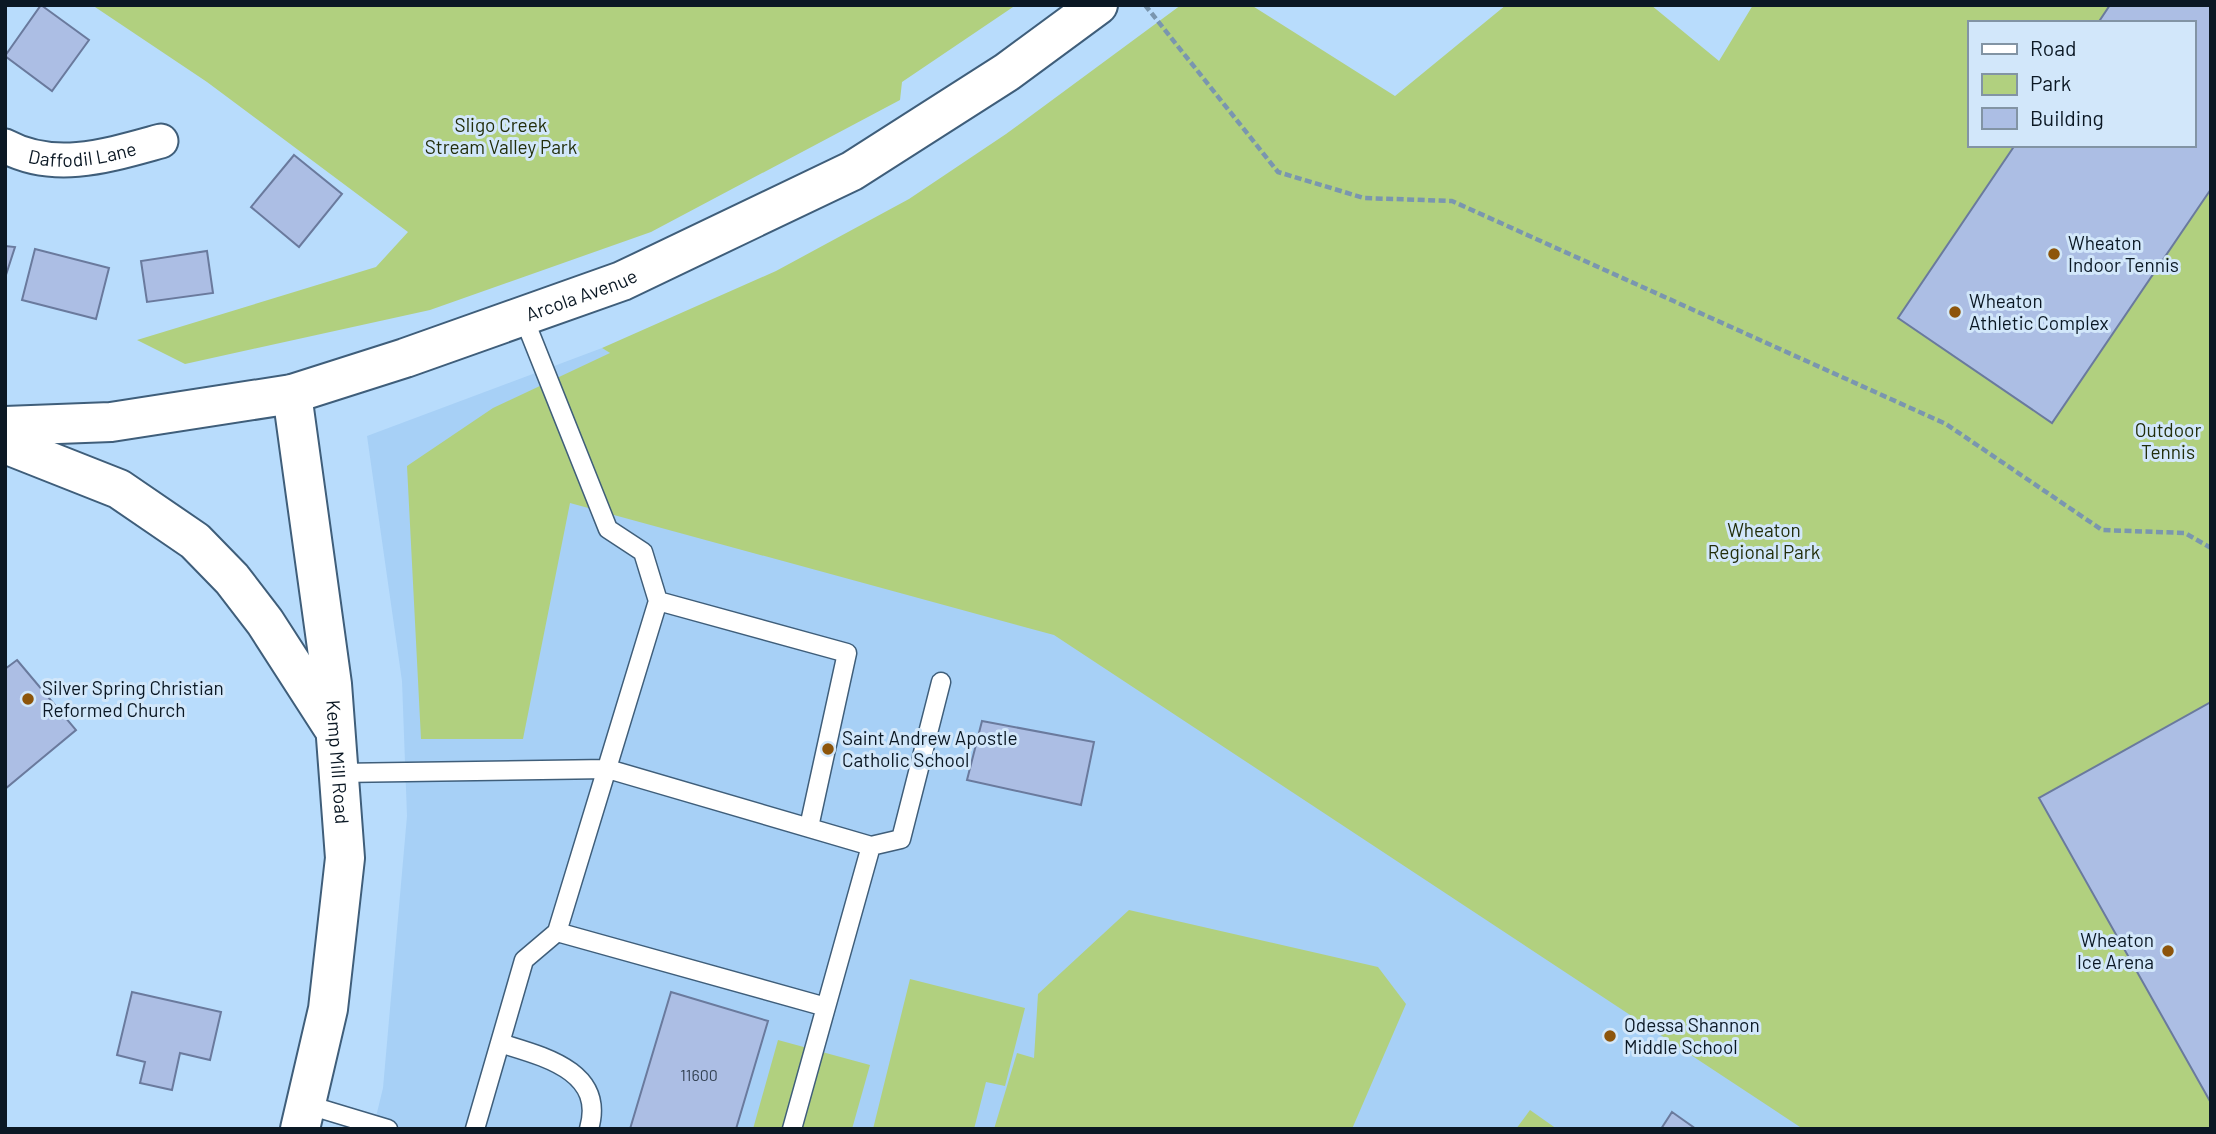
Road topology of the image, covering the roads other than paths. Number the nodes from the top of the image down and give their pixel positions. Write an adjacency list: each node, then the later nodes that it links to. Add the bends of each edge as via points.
1 (1098, 5): 4 (street, Arcola Avenue, via 1007,72 852,171 622,281)
2 (161, 141): 3 (street, Daffodil Lane, via 67,162 18,153)
3 (5, 146)
4 (523, 316): 5 (street, Arcola Avenue); 8 (lane, via 608,529 643,552)
5 (292, 394): 6 (street, Arcola Avenue, via 111,422); 10 (street, Kemp Mill Road)
6 (5, 426)
7 (5, 444): 10 (street, via 119,489 195,541 265,622)
8 (658, 601): 11 (lane); 13 (lane, via 848,653)
9 (941, 682): 14 (lane, via 901,839)
10 (336, 734): 12 (street, Kemp Mill Road)
11 (608, 769): 12 (lane); 13 (lane); 15 (lane)
12 (338, 772): 18 (street, Kemp Mill Road, via 345,858 328,1009)
13 (809, 827): 14 (lane)
14 (872, 846): 16 (lane)
15 (556, 932): 16 (lane); 17 (lane, via 524,960)
16 (826, 1007): 22 (lane)
17 (500, 1043): 20 (lane); 21 (lane, via 559,1061 569,1070 587,1091 592,1106)
18 (303, 1117): 19 (lane)
19 (388, 1129)
20 (475, 1129)
21 (589, 1129)
22 (792, 1129)

